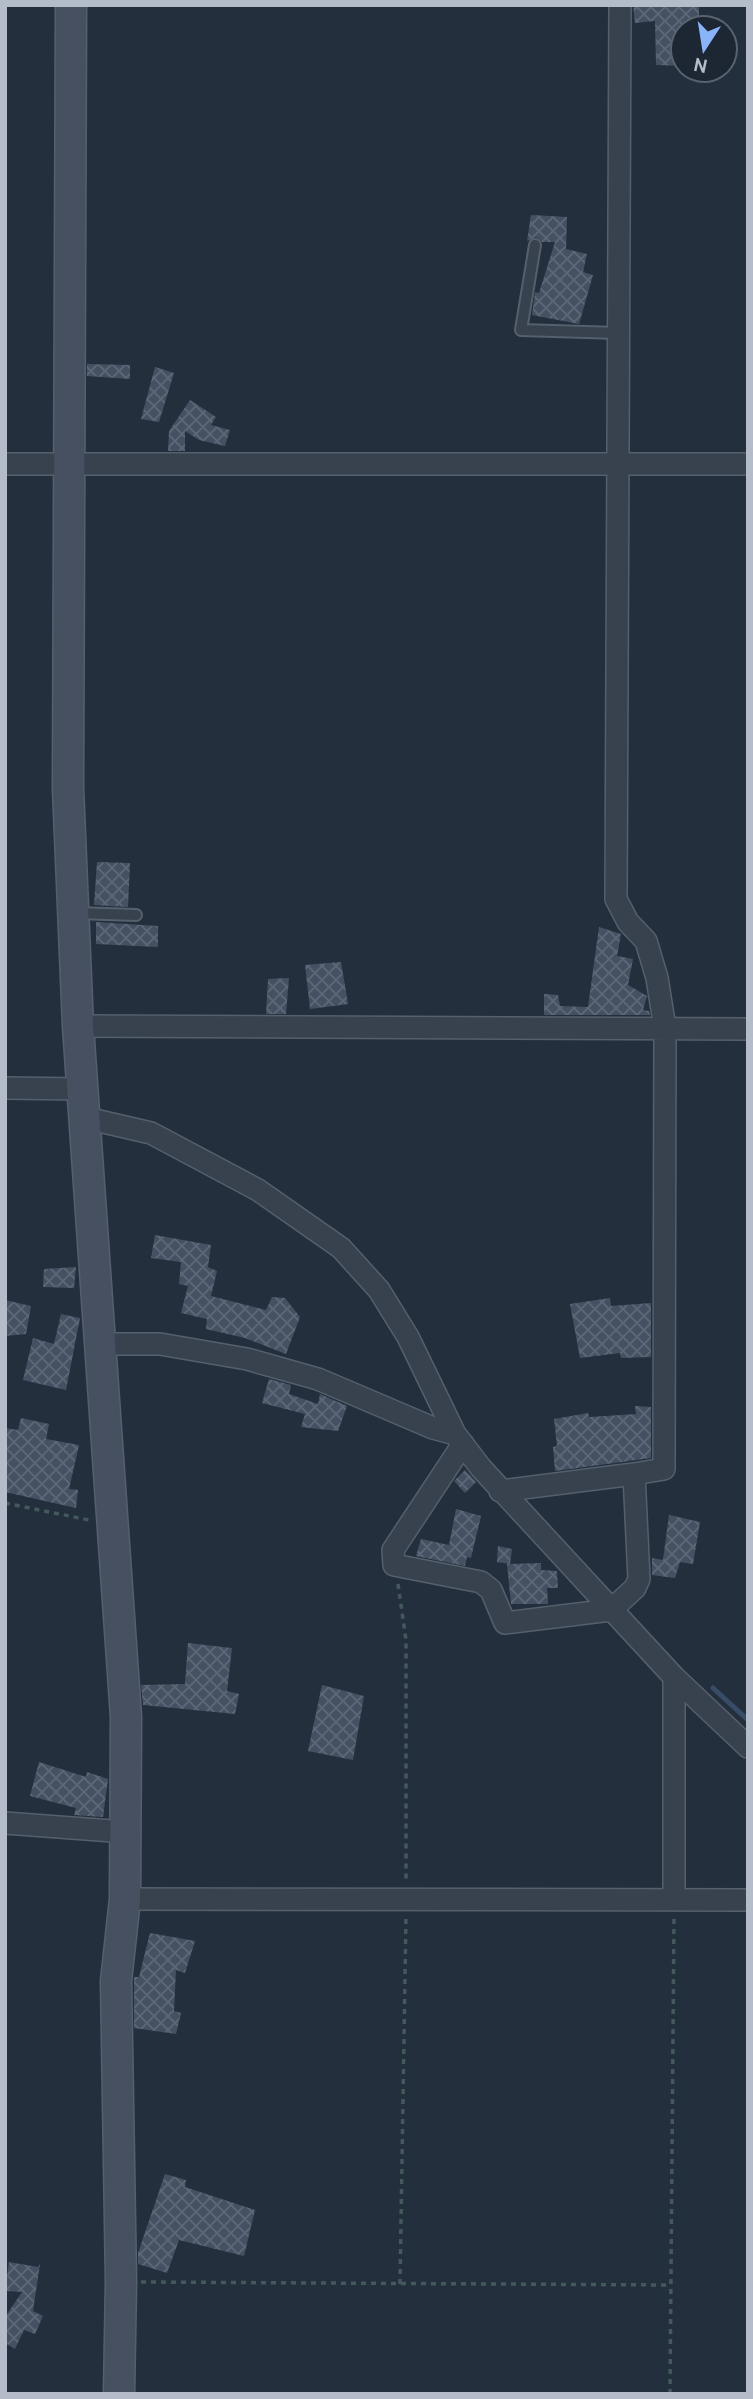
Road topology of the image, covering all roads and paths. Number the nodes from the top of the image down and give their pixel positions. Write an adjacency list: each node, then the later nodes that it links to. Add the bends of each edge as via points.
1 (71, 5): 8 (street)
2 (620, 5): 4 (street)
3 (535, 245): 4 (lane, via 521,330)
4 (618, 332): 6 (street)
5 (5, 464): 8 (street)
6 (617, 464): 7 (street); 8 (street); 12 (street, via 616,899 628,922 646,941)
7 (748, 464)
8 (69, 465): 9 (street, via 68,788)
9 (73, 912): 10 (lane); 11 (street)
10 (136, 915)
11 (78, 1026): 12 (street); 15 (street)
12 (665, 1028): 13 (street); 18 (street, via 664,1469)
13 (748, 1029)
14 (5, 1088): 15 (street)
15 (84, 1103): 16 (street); 17 (street, via 258,1190 341,1248 379,1290)
16 (101, 1344): 17 (street, via 160,1344 247,1359 318,1379); 21 (street)
17 (459, 1439): 19 (street); 22 (street, via 393,1550)
18 (634, 1474): 19 (street); 23 (street, via 639,1579)
19 (500, 1491): 23 (street)
20 (5, 1503): 21 (path)
21 (113, 1525): 27 (street, via 126,1717)
22 (394, 1564): 23 (street, via 481,1582 491,1590 505,1623); 29 (path, via 406,1640)
23 (611, 1610): 24 (street)
24 (674, 1677): 25 (street); 30 (street)
25 (748, 1747)
26 (5, 1824): 27 (street)
27 (126, 1832): 28 (street)
28 (125, 1899): 29 (street); 32 (street, via 116,1981)
29 (406, 1899): 30 (street); 33 (path)
30 (674, 1900): 31 (street); 34 (path)
31 (748, 1900)
32 (121, 2282): 33 (path); 35 (street)
33 (400, 2284): 34 (path)
34 (671, 2286): 36 (path)
35 (119, 2394)
36 (670, 2394)

